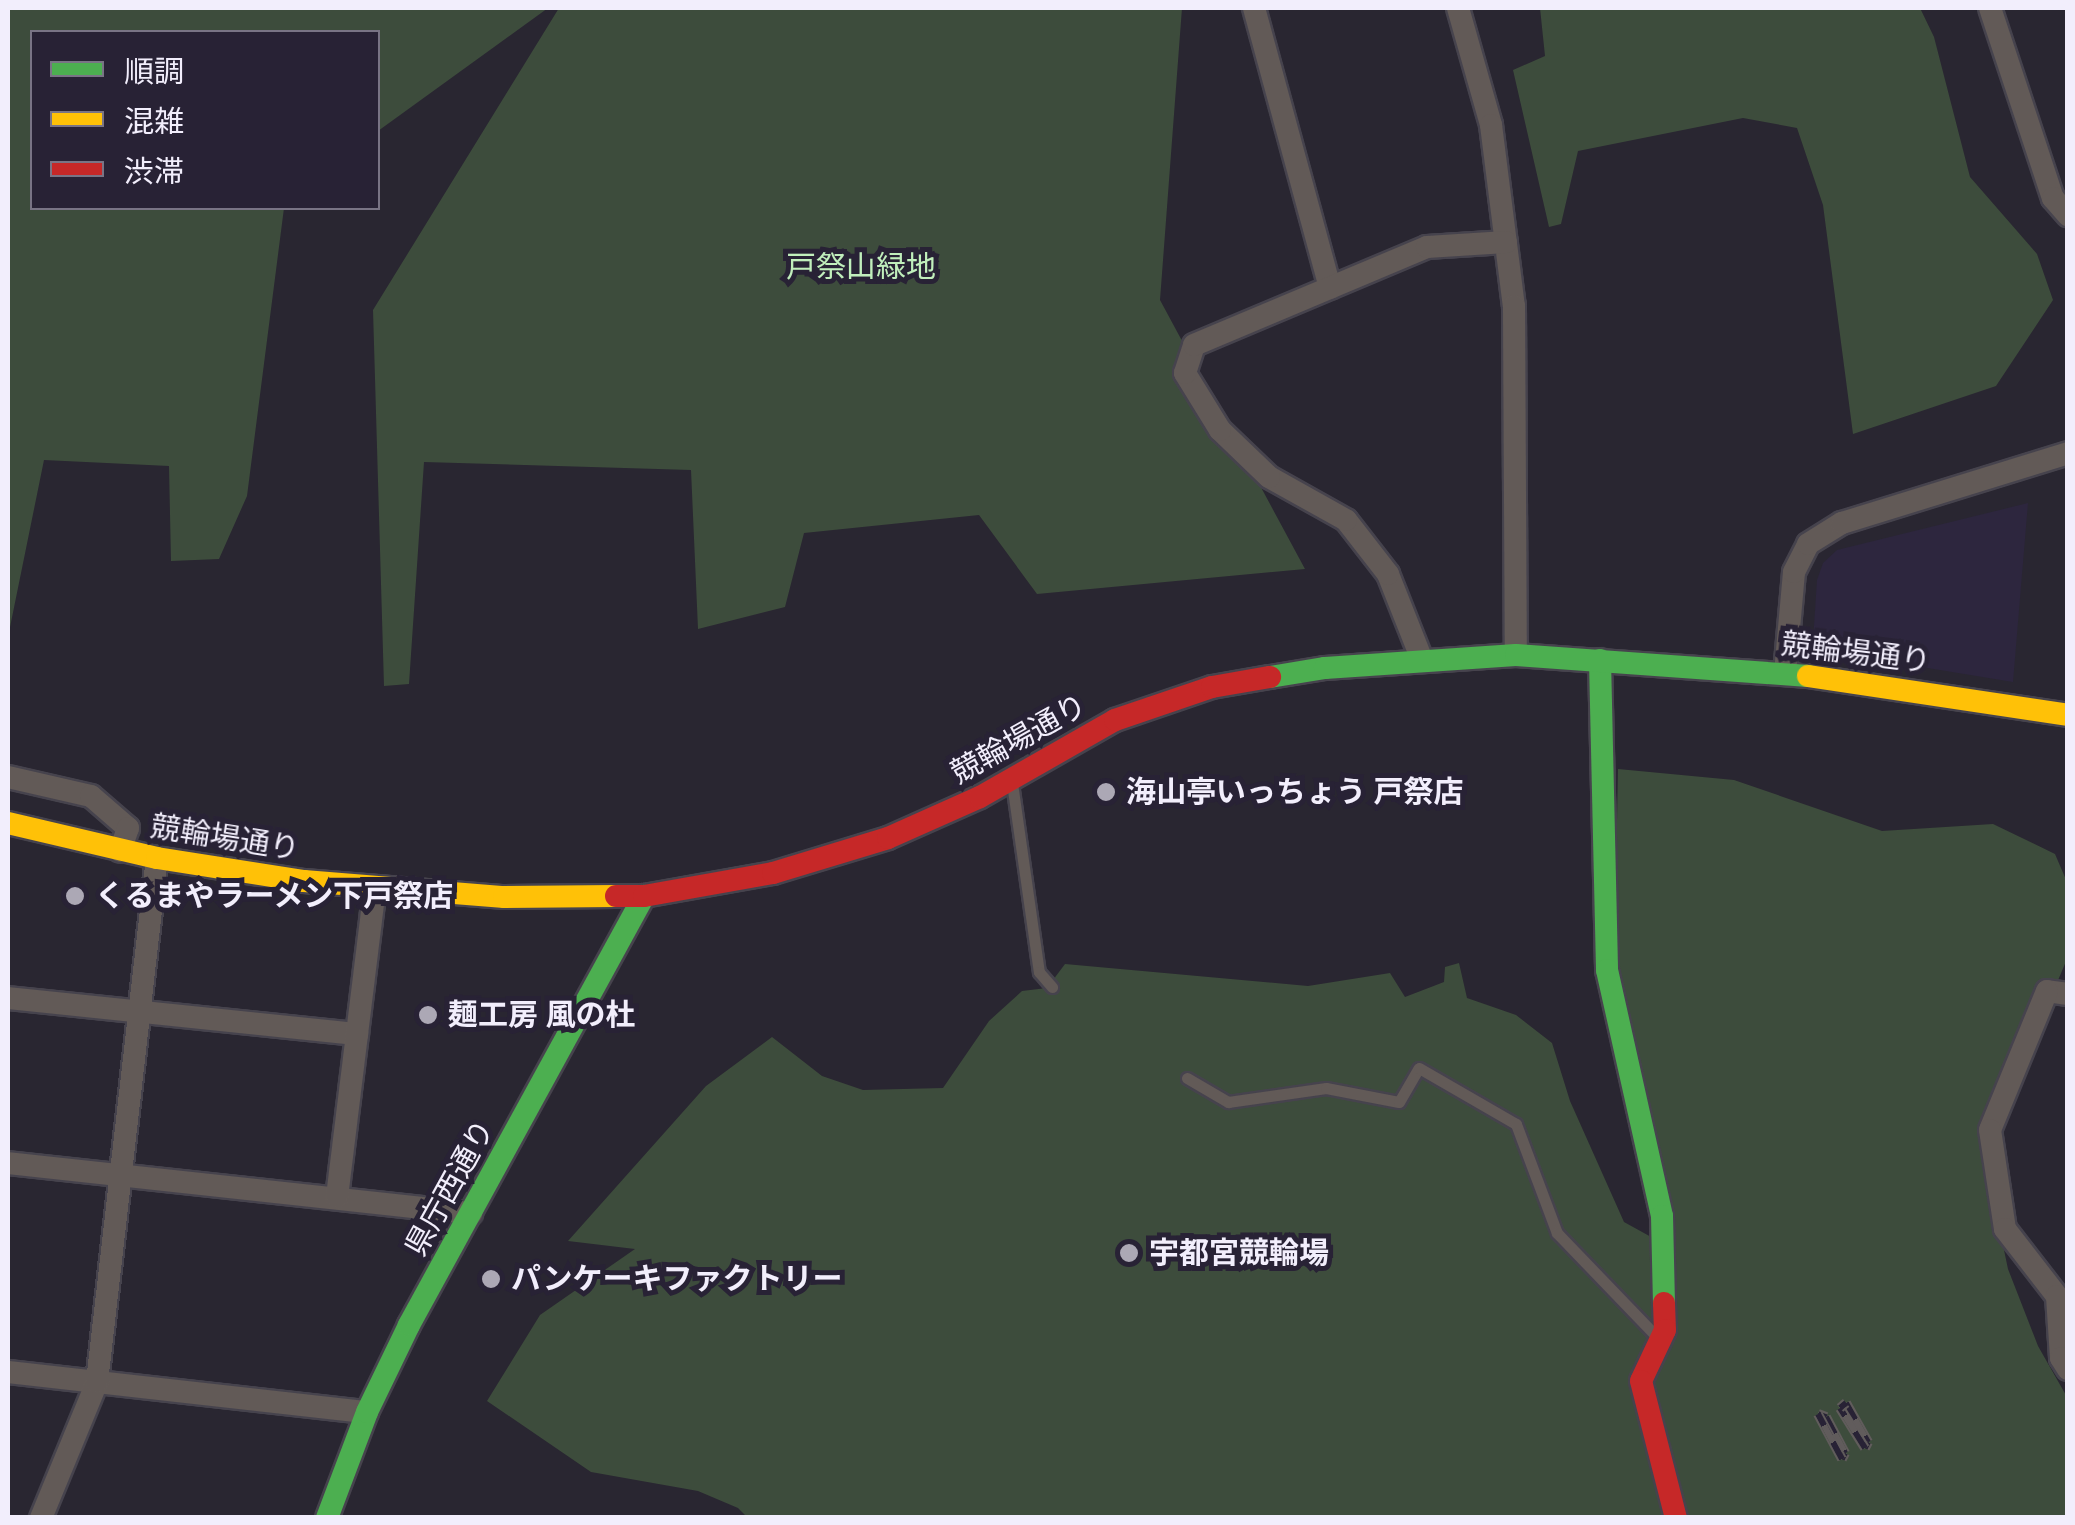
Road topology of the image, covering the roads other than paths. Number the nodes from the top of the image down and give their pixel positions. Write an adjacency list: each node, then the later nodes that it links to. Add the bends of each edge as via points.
1 (1254, 8): 6 (street)
2 (1990, 8): 4 (street, via 2053,198)
3 (1458, 9): 5 (street, via 1491,124)
4 (2068, 214)
5 (1506, 242): 6 (street, via 1427,248); 8 (street, via 1514,306)
6 (1330, 288): 9 (street, via 1194,345 1185,374 1220,430 1269,476 1346,520 1388,574)
7 (2066, 456): 11 (street, via 1842,523 1808,544 1794,572)
8 (1516, 654): 9 (street, 競輪場通り); 10 (street, 競輪場通り)
9 (1422, 660): 14 (street, 競輪場通り, via 1212,687 1115,720)
10 (1600, 660): 11 (street, 競輪場通り); 30 (street, via 1607,970 1662,1216)
11 (1784, 673): 12 (street, 競輪場通り)
12 (2068, 715)
13 (8, 776): 16 (street, via 91,796 128,828)
14 (1011, 778): 19 (street, 競輪場通り, via 888,838 773,873); 20 (lane, via 1039,972)
15 (8, 823): 16 (street, 競輪場通り)
16 (120, 851): 17 (street, 競輪場通り)
17 (156, 858): 18 (street, 競輪場通り); 23 (street)
18 (375, 888): 19 (street, 競輪場通り, via 504,897); 24 (street)
19 (644, 896): 29 (street, 県庁西通り)
20 (1052, 987)
21 (2068, 994): 31 (street, via 2047,991 1990,1130 2005,1228 2057,1296 2061,1358)
22 (8, 998): 23 (street)
23 (138, 1011): 24 (street); 27 (street)
24 (357, 1034): 28 (street)
25 (1187, 1078): 30 (lane, via 1228,1102 1326,1088 1399,1102 1420,1068 1516,1124 1557,1233)
26 (8, 1163): 27 (street)
27 (118, 1174): 28 (street); 33 (street)
28 (337, 1197): 29 (street)
29 (471, 1213): 34 (street, 県庁西通り)
30 (1660, 1340): 37 (street, via 1641,1381)
31 (2068, 1370)
32 (8, 1372): 33 (street)
33 (96, 1382): 34 (street); 35 (street)
34 (367, 1412): 36 (street, 県庁西通り)
35 (41, 1518)
36 (327, 1518)
37 (1676, 1518)

